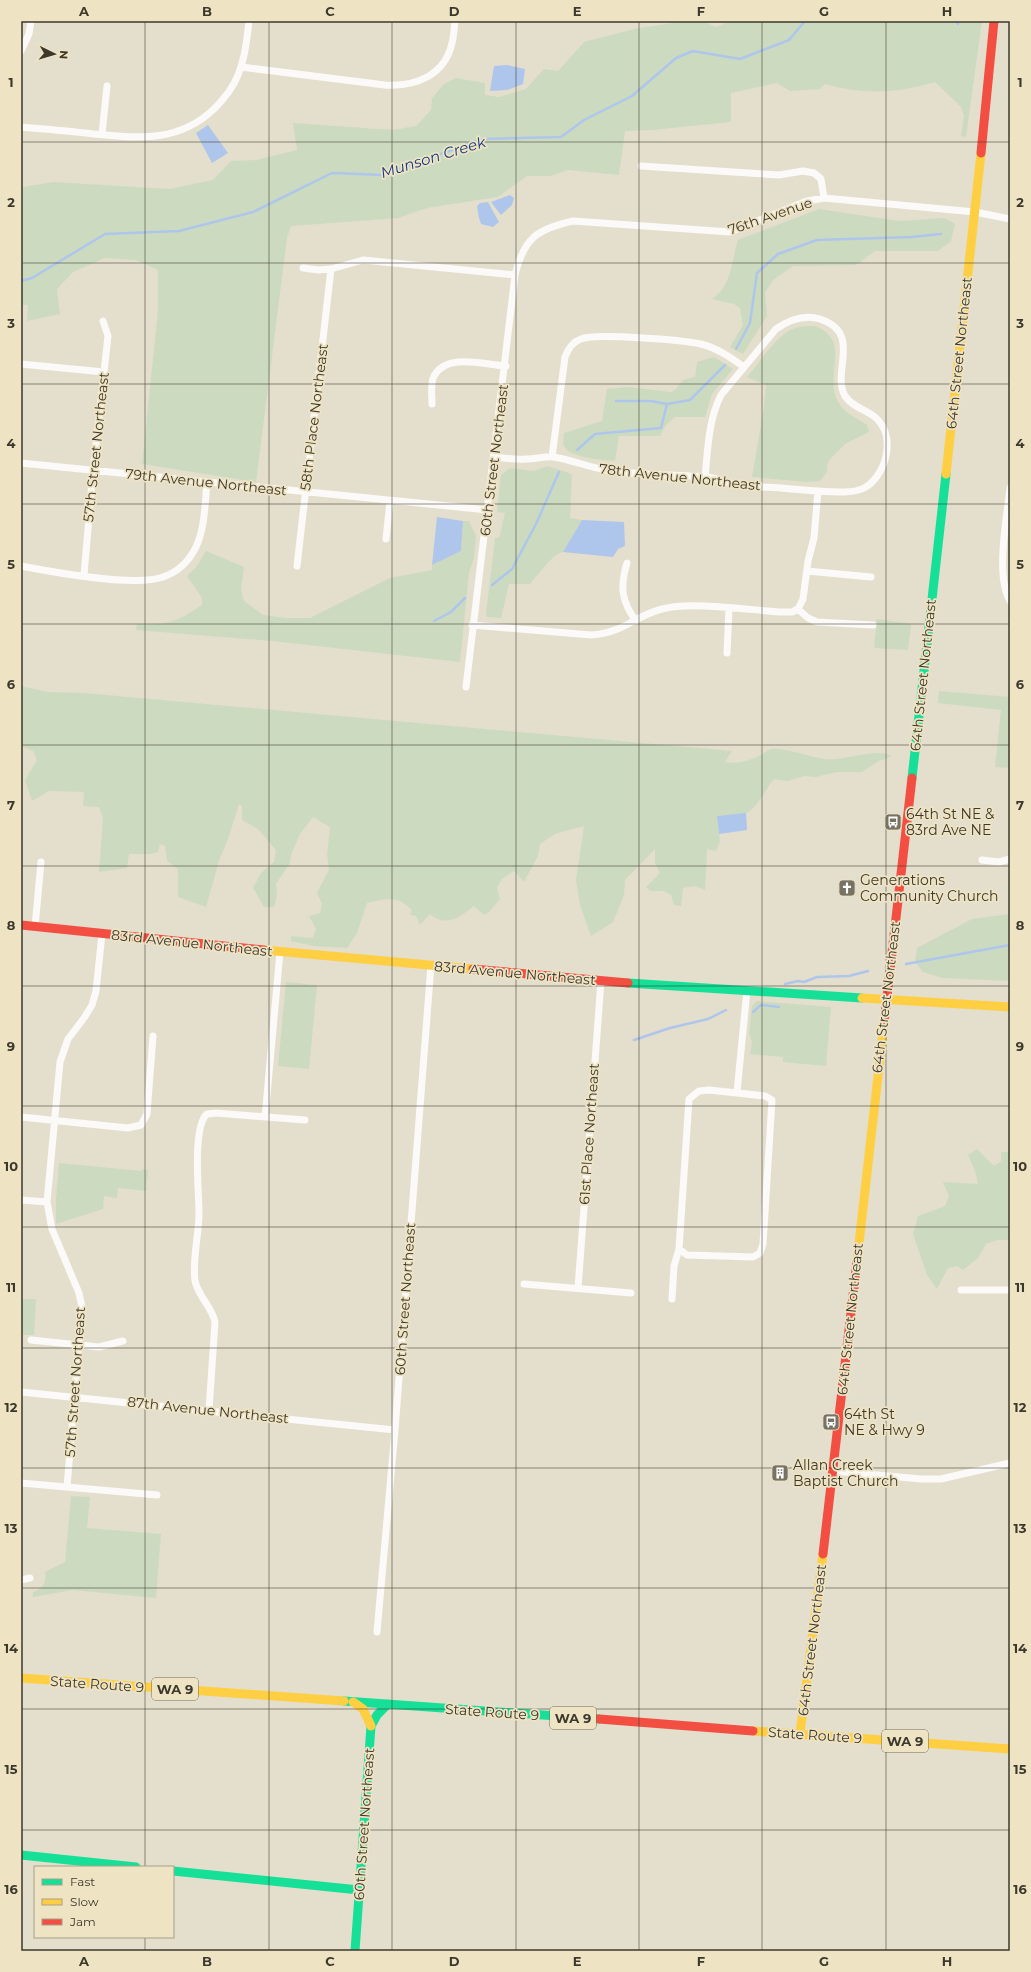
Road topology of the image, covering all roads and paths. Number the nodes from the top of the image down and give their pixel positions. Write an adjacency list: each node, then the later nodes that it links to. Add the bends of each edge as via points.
1 (31, 21): 5 (street, via 29,34)
2 (249, 21): 6 (street)
3 (455, 21): 6 (street, via 452,43 441,67 421,81 409,85 386,85)
4 (994, 21): 12 (main road, 64th Street Northeast)
5 (21, 51)
6 (241, 67): 9 (street, via 234,85 202,121 162,136 135,138)
7 (107, 86): 9 (street)
8 (21, 127): 9 (street)
9 (102, 134)
10 (641, 166): 11 (street, via 779,176 803,171 814,173 821,179)
11 (824, 198): 12 (street, 76th Avenue); 14 (street, 76th Avenue, via 802,203 730,232 573,221 555,225)
12 (975, 212): 13 (street, 76th Avenue); 60 (main road, 64th Street Northeast)
13 (1010, 219)
14 (534, 237): 17 (street, 60th Street Northeast, via 525,246)
15 (303, 268): 16 (street)
16 (331, 268): 17 (street, via 362,260); 32 (street, 58th Place Northeast)
17 (516, 275): 20 (street, 60th Street Northeast)
18 (103, 321): 22 (street, 57th Street Northeast, via 108,336)
19 (21, 364): 22 (street)
20 (506, 366): 23 (street, via 457,362 442,366 434,377); 24 (street, 60th Street Northeast)
21 (744, 367): 25 (street, via 716,349 690,342 597,336 580,339 569,348 562,368); 28 (street, via 721,396 715,408 711,420); 31 (street, 78th Avenue Northeast, via 776,329 786,322 804,317 816,318 835,327 845,351 842,379 845,396 877,418 884,430 887,444 883,466 867,486 857,491)
22 (104, 372): 27 (street, 57th Street Northeast)
23 (432, 404)
24 (494, 457): 25 (street, 78th Avenue Northeast); 34 (street, 60th Street Northeast)
25 (552, 457): 28 (street, 78th Avenue Northeast, via 606,470)
26 (21, 463): 27 (street, 79th Avenue Northeast)
27 (93, 471): 29 (street, 79th Avenue Northeast); 40 (street, 57th Street Northeast)
28 (705, 477): 31 (street, 78th Avenue Northeast, via 734,484)
29 (207, 482): 32 (street, 79th Avenue Northeast); 40 (street, via 199,538 189,558 177,571 162,578 147,580)
30 (1010, 488): 42 (street, via 1002,574)
31 (818, 491): 39 (street, via 814,538)
32 (305, 492): 33 (street, 79th Avenue Northeast); 38 (street, 58th Place Northeast)
33 (390, 501): 34 (street, 79th Avenue Northeast); 35 (street)
34 (488, 510): 46 (street, 60th Street Northeast)
35 (386, 539)
36 (628, 563): 45 (street, via 622,581 627,608)
37 (21, 566): 40 (street, via 48,572)
38 (297, 566)
39 (806, 571): 41 (street); 44 (street, via 803,599)
40 (84, 575)
41 (871, 577)
42 (1010, 601)
43 (729, 608): 44 (street, via 786,612); 45 (street, via 672,607); 48 (street)
44 (798, 610): 47 (street, via 818,622)
45 (636, 621): 46 (street, via 609,633 591,635)
46 (472, 625): 49 (street, 60th Street Northeast)
47 (873, 625)
48 (727, 653)
49 (466, 687)
50 (1010, 859): 51 (street, via 999,862)
51 (982, 860)
52 (40, 862): 54 (street)
53 (21, 925): 54 (main road, 83rd Avenue Northeast)
54 (35, 927): 55 (main road, 83rd Avenue Northeast)
55 (102, 934): 56 (main road, 83rd Avenue Northeast); 66 (street, 57th Street Northeast, via 92,1005 68,1039 62,1053)
56 (280, 952): 57 (main road, 83rd Avenue Northeast); 65 (street)
57 (431, 965): 58 (main road, 83rd Avenue Northeast); 83 (street, 60th Street Northeast)
58 (601, 981): 59 (main road, 83rd Avenue Northeast); 72 (street, 61st Place Northeast)
59 (747, 990): 60 (main road, 83rd Avenue Northeast); 63 (street)
60 (886, 998): 61 (main road, 83rd Avenue Northeast); 85 (main road, 64th Street Northeast)
61 (1010, 1007)
62 (154, 1036): 66 (street, via 147,1114 141,1125 128,1128)
63 (737, 1092): 70 (street, via 699,1091 689,1099); 70 (street, via 765,1096 772,1100 763,1244 760,1253 753,1257 687,1255)
64 (21, 1117): 66 (street)
65 (265, 1117): 67 (street); 82 (street, via 216,1113 204,1117 201,1126 197,1173 199,1214 195,1275 198,1288 215,1322)
66 (54, 1120): 69 (street, 57th Street Northeast)
67 (305, 1120)
68 (21, 1200): 69 (street)
69 (47, 1202): 79 (street, 57th Street Northeast, via 52,1229 81,1301)
70 (679, 1249): 76 (street, via 674,1266)
71 (524, 1284): 72 (street)
72 (578, 1288): 75 (street)
73 (961, 1290): 74 (street)
74 (1010, 1290)
75 (631, 1293)
76 (672, 1299)
77 (31, 1340): 79 (street)
78 (123, 1341): 79 (street, via 99,1347)
79 (79, 1345): 81 (street, 57th Street Northeast)
80 (21, 1392): 81 (street, 87th Avenue Northeast)
81 (75, 1397): 82 (street, 87th Avenue Northeast); 87 (street, 57th Street Northeast)
82 (208, 1410): 83 (street, 87th Avenue Northeast)
83 (395, 1430): 91 (street, 60th Street Northeast)
84 (1010, 1463): 85 (street, via 941,1479)
85 (833, 1471): 96 (main road, 64th Street Northeast)
86 (21, 1483): 87 (street)
87 (67, 1487): 88 (street)
88 (157, 1495)
89 (30, 1578): 90 (street)
90 (21, 1580)
91 (377, 1632)
92 (21, 1678): 93 (main road, State Route 9 / WA 9)
93 (353, 1702): 94 (main road, State Route 9 / WA 9); 95 (main road, via 363,1709)
94 (388, 1704): 95 (main road); 96 (main road, State Route 9 / WA 9)
95 (371, 1726): 101 (main road, 60th Street Northeast)
96 (800, 1734): 97 (main road, State Route 9 / WA 9)
97 (1010, 1749)
98 (21, 1855): 99 (main road)
99 (126, 1866)
100 (174, 1871): 101 (main road)
101 (359, 1890): 102 (main road, 60th Street Northeast)
102 (355, 1951)

